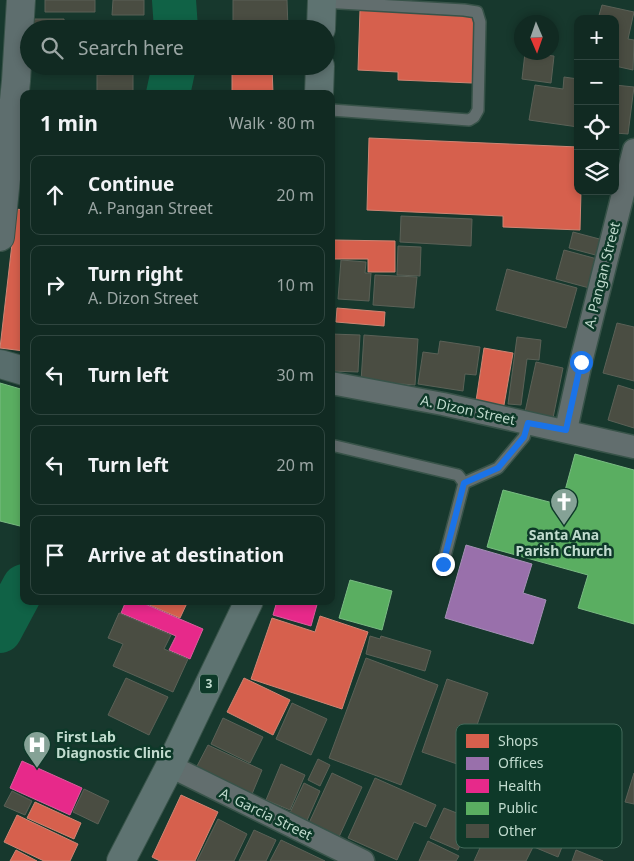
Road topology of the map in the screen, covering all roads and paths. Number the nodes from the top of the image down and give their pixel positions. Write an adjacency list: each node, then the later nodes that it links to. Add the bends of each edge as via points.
1 (21, 0): 8 (street)
2 (322, 1): 3 (highway); 6 (lane, via 464,10 477,12 480,22 478,110 474,117 469,120)
3 (321, 20)
4 (320, 75): 5 (highway)
5 (319, 90)
6 (335, 110)
7 (634, 150): 13 (street, A. Pangan Street)
8 (0, 237)
9 (0, 364): 10 (main road)
10 (20, 370)
11 (335, 384): 12 (street, A. Dizon Street)
12 (528, 423): 13 (street, A. Dizon Street); 16 (lane, via 524,437 498,468)
13 (566, 430): 14 (street, A. Dizon Street)
14 (634, 446)
15 (335, 447): 16 (lane, via 458,475)
16 (464, 483): 17 (lane)
17 (443, 564)
18 (247, 605): 19 (highway, 3)
19 (170, 766): 20 (highway, 3); 21 (street, A. Garcia Street)
20 (121, 861)
21 (363, 861)

